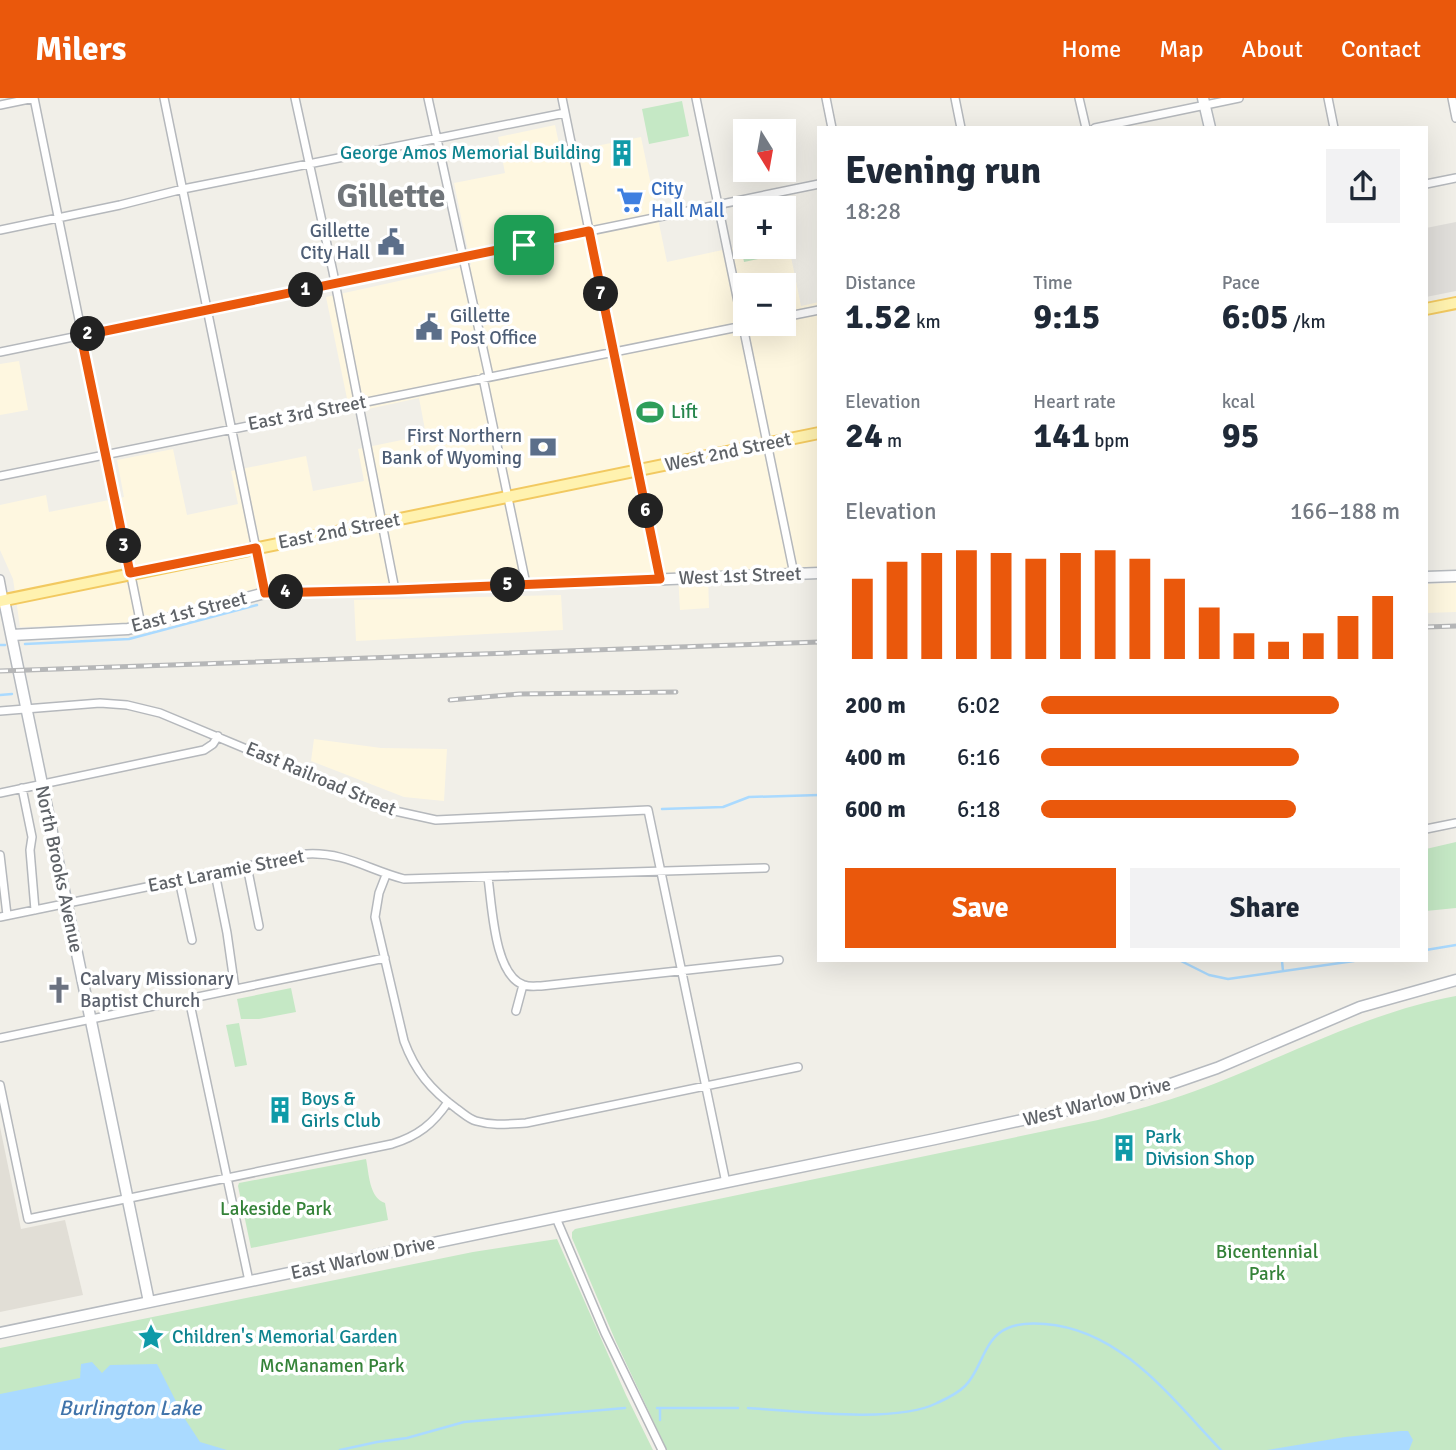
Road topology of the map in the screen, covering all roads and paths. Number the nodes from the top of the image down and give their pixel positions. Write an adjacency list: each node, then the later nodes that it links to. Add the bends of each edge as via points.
1 (34, 98): 14 (street); 30 (street)
2 (164, 98): 28 (street)
3 (295, 98): 24 (street)
4 (428, 98): 23 (street)
5 (562, 98): 15 (street)
6 (696, 98): 29 (street)
7 (826, 98): 17 (street)
8 (955, 98): 18 (street)
9 (1079, 98): 19 (street)
10 (1238, 98): 13 (street)
11 (1328, 98): 22 (street)
12 (1452, 98): 16 (street)
13 (1204, 102): 20 (street); 21 (street)
14 (0, 105)
15 (565, 113): 23 (street); 32 (street)
16 (1456, 118)
17 (832, 126)
18 (961, 126)
19 (1086, 126)
20 (1103, 126)
21 (1209, 126)
22 (1334, 126)
23 (436, 139): 24 (street); 33 (street)
24 (310, 164): 28 (street); 35 (street)
25 (1456, 178): 27 (street)
26 (817, 184): 29 (street)
27 (1428, 184)
28 (183, 189): 30 (street); 37 (street)
29 (718, 205): 32 (street); 34 (street)
30 (58, 218): 31 (street); 42 (street)
31 (0, 230)
32 (589, 231): 33 (street); 44 (street)
33 (463, 258): 35 (street); 46 (street)
34 (733, 278)
35 (335, 284): 37 (street); 47 (street)
36 (1456, 303): 38 (main road)
37 (207, 309): 42 (street); 48 (street)
38 (1428, 309)
39 (817, 310): 40 (street)
40 (796, 315)
41 (733, 328): 44 (street, East 3rd Street)
42 (81, 336): 45 (street); 51 (street)
43 (745, 336): 50 (street)
44 (613, 351): 46 (street, East 3rd Street); 52 (street)
45 (0, 352)
46 (486, 377): 47 (street, East 3rd Street); 54 (street)
47 (358, 403): 48 (street, East 3rd Street); 55 (street)
48 (231, 429): 51 (street, East 3rd Street); 56 (street)
49 (817, 433): 50 (main road, West 2nd Street)
50 (766, 443): 52 (main road, West 2nd Street); 59 (street)
51 (106, 454): 53 (street, East 3rd Street); 57 (street)
52 (638, 470): 54 (main road, East 2nd Street); 63 (street)
53 (0, 476)
54 (508, 497): 55 (main road, East 2nd Street); 64 (street)
55 (382, 523): 56 (main road, East 2nd Street); 65 (street)
56 (256, 548): 57 (main road, East 2nd Street); 66 (street)
57 (130, 573): 67 (main road, East 2nd Street); 68 (street)
58 (817, 573): 59 (street, West 1st Street)
59 (794, 574): 63 (street, West 1st Street)
60 (1456, 576): 61 (street)
61 (1428, 577)
62 (0, 579): 67 (street)
63 (660, 579): 64 (street, East 1st Street)
64 (526, 584): 65 (street, East 1st Street)
65 (396, 590): 66 (street, East 1st Street)
66 (265, 593): 68 (street, East 1st Street)
67 (2, 600): 69 (street, North Brooks Avenue)
68 (141, 625): 69 (street, East 1st Street)
69 (12, 635): 70 (street, North Brooks Avenue)
70 (27, 710): 71 (street, East Railroad Street); 72 (street, East Railroad Street, via 127,705); 73 (street, North Brooks Avenue)
71 (0, 711)
72 (218, 736): 73 (street, via 204,750); 81 (street, East Railroad Street, via 395,811 436,820 648,810)
73 (41, 785): 74 (street); 86 (street, North Brooks Avenue)
74 (22, 788): 75 (street); 87 (street, via 32,837)
75 (0, 793)
76 (1456, 823): 77 (street)
77 (1428, 829)
78 (0, 855): 88 (street)
79 (247, 866): 82 (street, East Laramie Street); 83 (street, East Laramie Street, via 326,853); 89 (street)
80 (765, 868): 81 (street, East Laramie Street)
81 (660, 871): 84 (street, East Laramie Street); 93 (street)
82 (215, 873): 85 (street, East Laramie Street); 96 (street)
83 (386, 875): 84 (street, East Laramie Street); 91 (street, via 375,917)
84 (488, 878): 95 (street, via 501,958 509,974)
85 (179, 880): 86 (street, East Laramie Street); 90 (street)
86 (66, 903): 87 (street, East Laramie Street); 99 (street, North Brooks Avenue)
87 (35, 910): 88 (street, East Laramie Street)
88 (3, 916)
89 (259, 926)
90 (192, 940)
91 (385, 958): 96 (street); 104 (street, via 411,1060 421,1077)
92 (779, 960): 93 (street)
93 (680, 972): 95 (street); 103 (street)
94 (1456, 980): 106 (street, West Warlow Drive, via 1360,1007 1217,1068 1142,1094)
95 (523, 985): 98 (street)
96 (235, 989): 97 (street)
97 (189, 999): 99 (street); 105 (street)
98 (516, 1011)
99 (90, 1019): 100 (street); 107 (street, North Brooks Avenue)
100 (0, 1038)
101 (798, 1067): 103 (street)
102 (0, 1085): 107 (street, via 28,1219)
103 (705, 1086): 104 (street, via 498,1125 473,1120); 106 (street)
104 (448, 1102): 105 (street, via 422,1132 409,1139)
105 (227, 1178): 107 (street); 109 (street)
106 (726, 1183): 108 (street, East Warlow Drive)
107 (127, 1199): 110 (street, North Brooks Avenue)
108 (556, 1218): 109 (street, East Warlow Drive); 112 (street)
109 (249, 1281): 110 (street, East Warlow Drive)
110 (149, 1302): 111 (street, East Warlow Drive)
111 (0, 1333)
112 (662, 1450)

